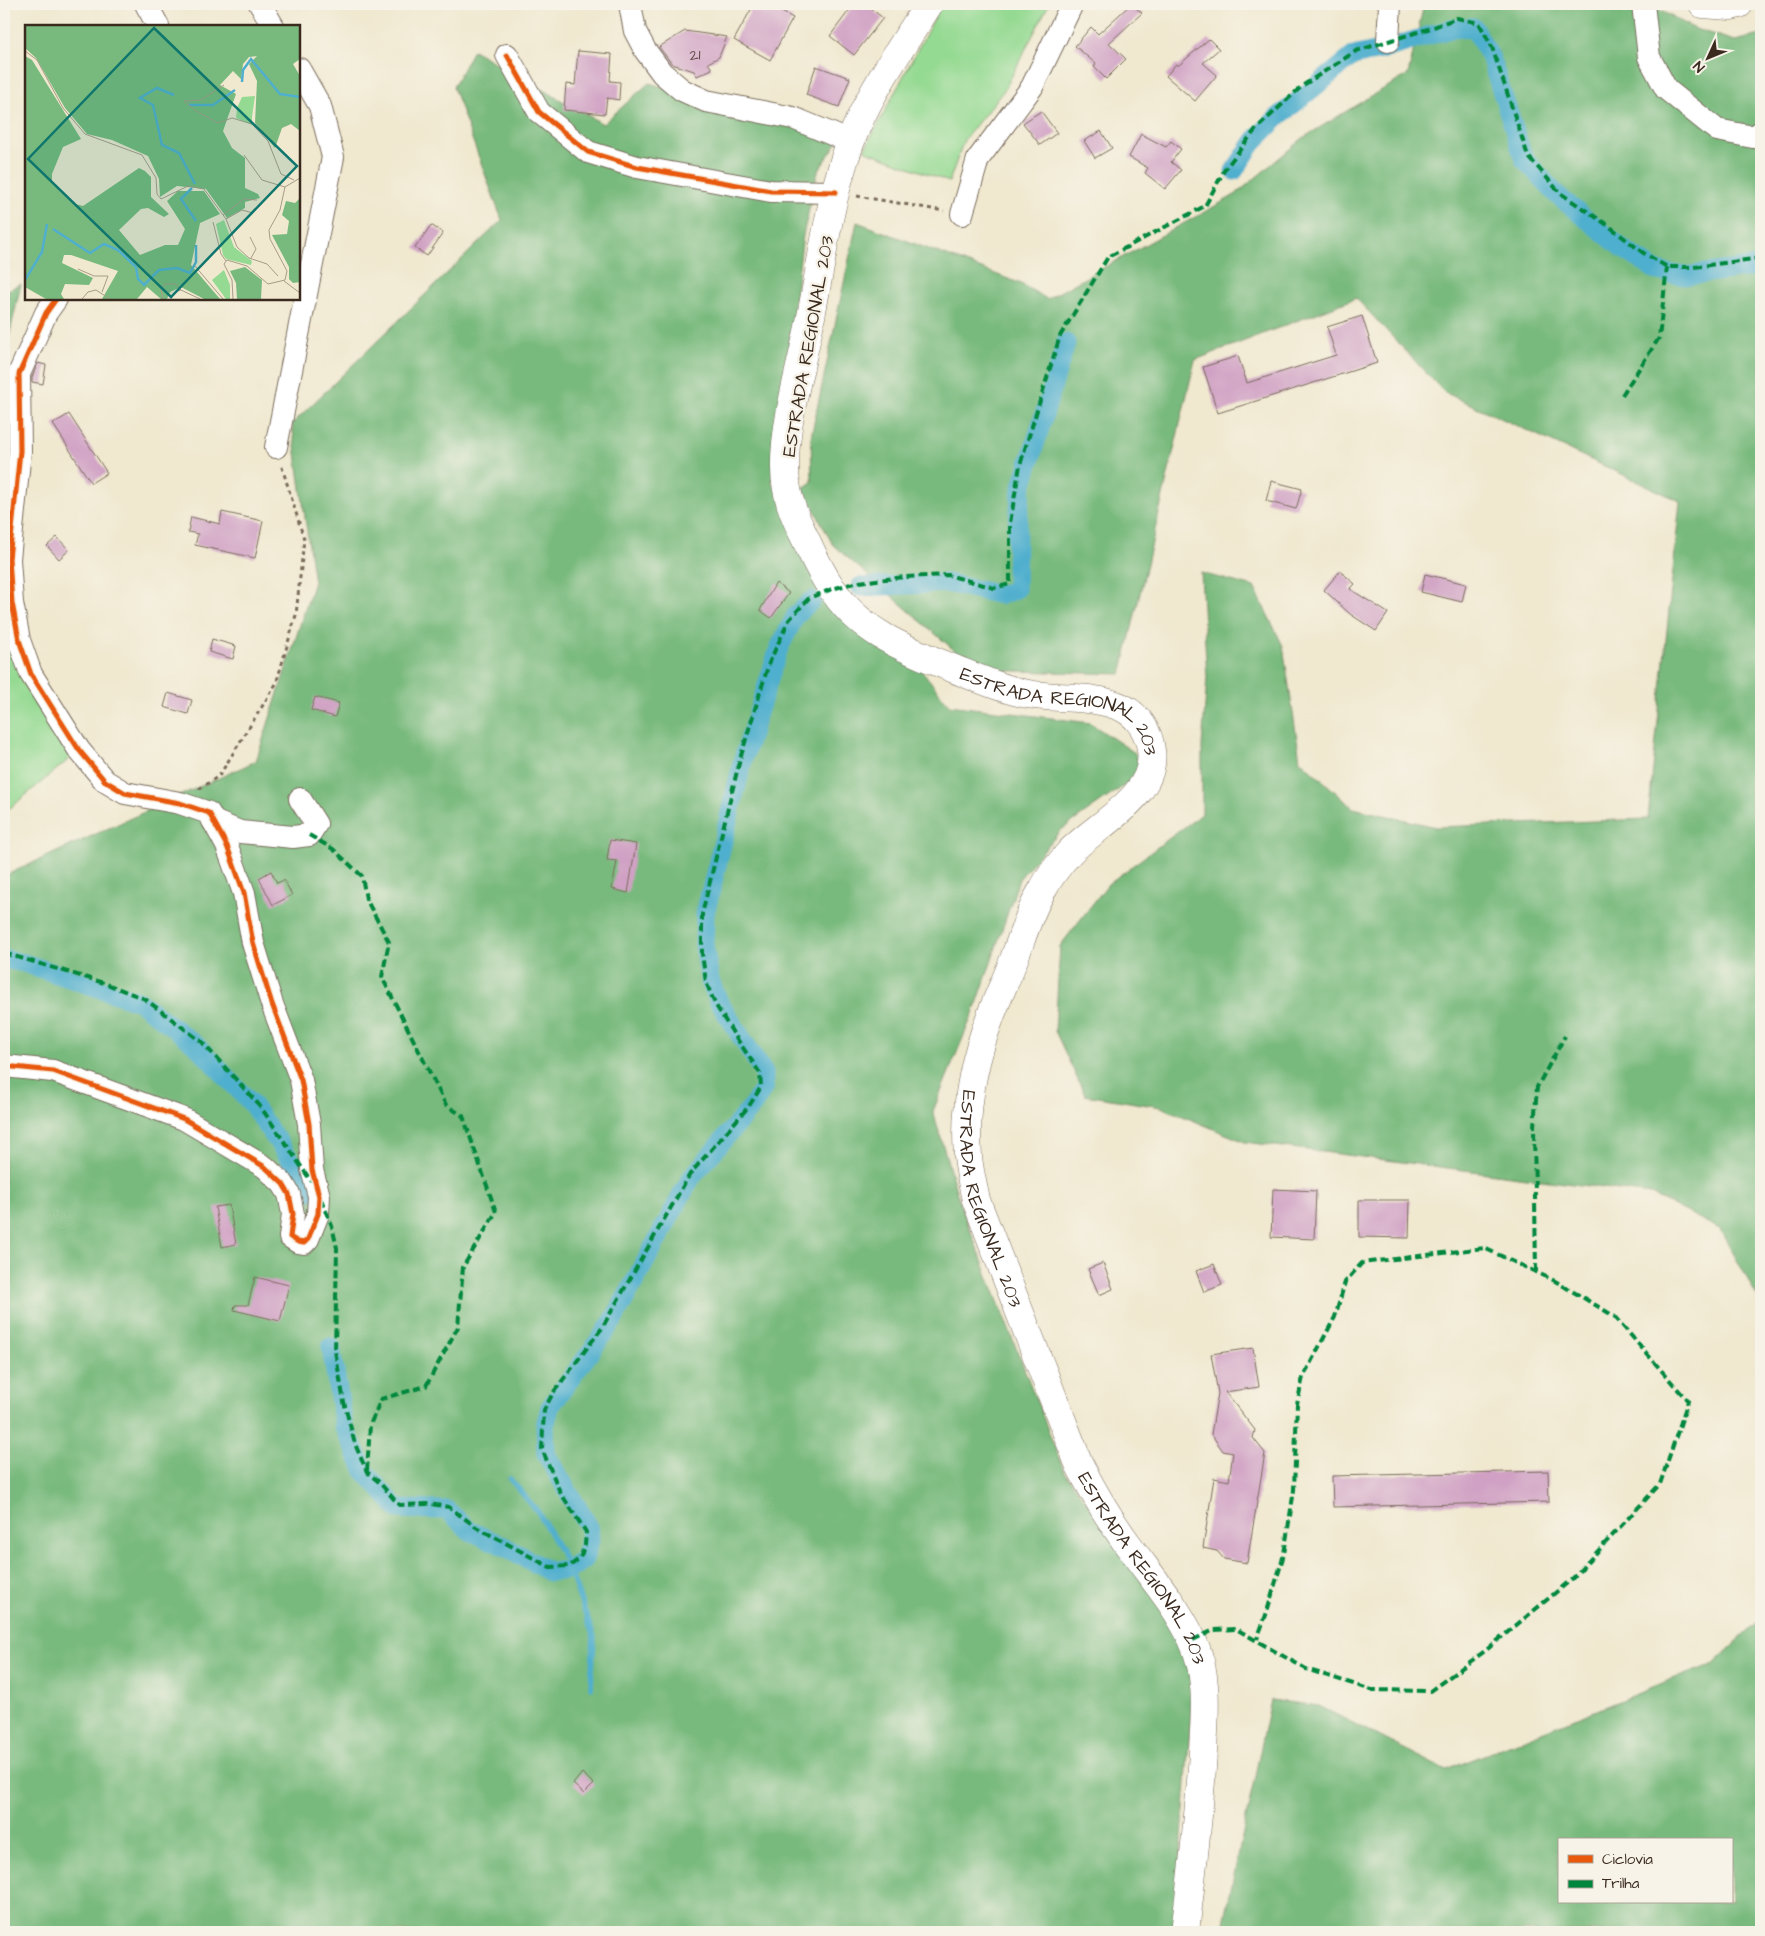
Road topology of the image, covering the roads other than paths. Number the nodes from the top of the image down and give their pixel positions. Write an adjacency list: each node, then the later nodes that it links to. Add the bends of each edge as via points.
1 (146, 4): 10 (street)
2 (260, 4): 11 (street)
3 (630, 4): 16 (street, via 635,31 645,50 662,73 682,90 706,101 793,118)
4 (929, 4): 16 (main road, ESTRADA REGIONAL 203, via 883,79)
5 (1072, 4): 18 (street, via 1032,88 978,159)
6 (1390, 4): 12 (street)
7 (1643, 4): 15 (street, via 1649,57 1666,89 1717,130 1753,137)
8 (1703, 4): 9 (main road)
9 (1739, 4)
10 (157, 25)
11 (272, 25)
12 (1388, 41)
13 (507, 55): 17 (street, via 539,112 588,152 637,168 771,191)
14 (300, 71): 20 (street, via 320,106 333,157)
15 (1761, 132)
16 (851, 142): 17 (main road, ESTRADA REGIONAL 203)
17 (836, 192): 24 (main road, ESTRADA REGIONAL 203, via 788,426 784,468 793,513 832,589 850,612 873,631 914,652 1020,693 1088,700 1121,708 1140,723 1151,748 1152,761 1138,794 1071,851 1050,877 1032,910 990,1016 976,1062 969,1103 968,1157 976,1200 1079,1464 1100,1505 1179,1614 1200,1659 1205,1704 1202,1767)
18 (962, 214)
19 (55, 300): 22 (street, via 46,313 19,374 20,451 9,558 19,640 31,674 80,750 105,781 125,793 180,803 209,813)
20 (276, 447)
21 (300, 800): 22 (street, via 316,824 308,835 293,837 240,832)
22 (213, 821): 23 (street, via 227,846 244,893 253,943 301,1080 309,1124 312,1170 319,1196 318,1214 308,1239 304,1243 290,1237 293,1207 289,1194 278,1179 265,1167 184,1119 53,1071)
23 (4, 1066)
24 (1185, 1932)

